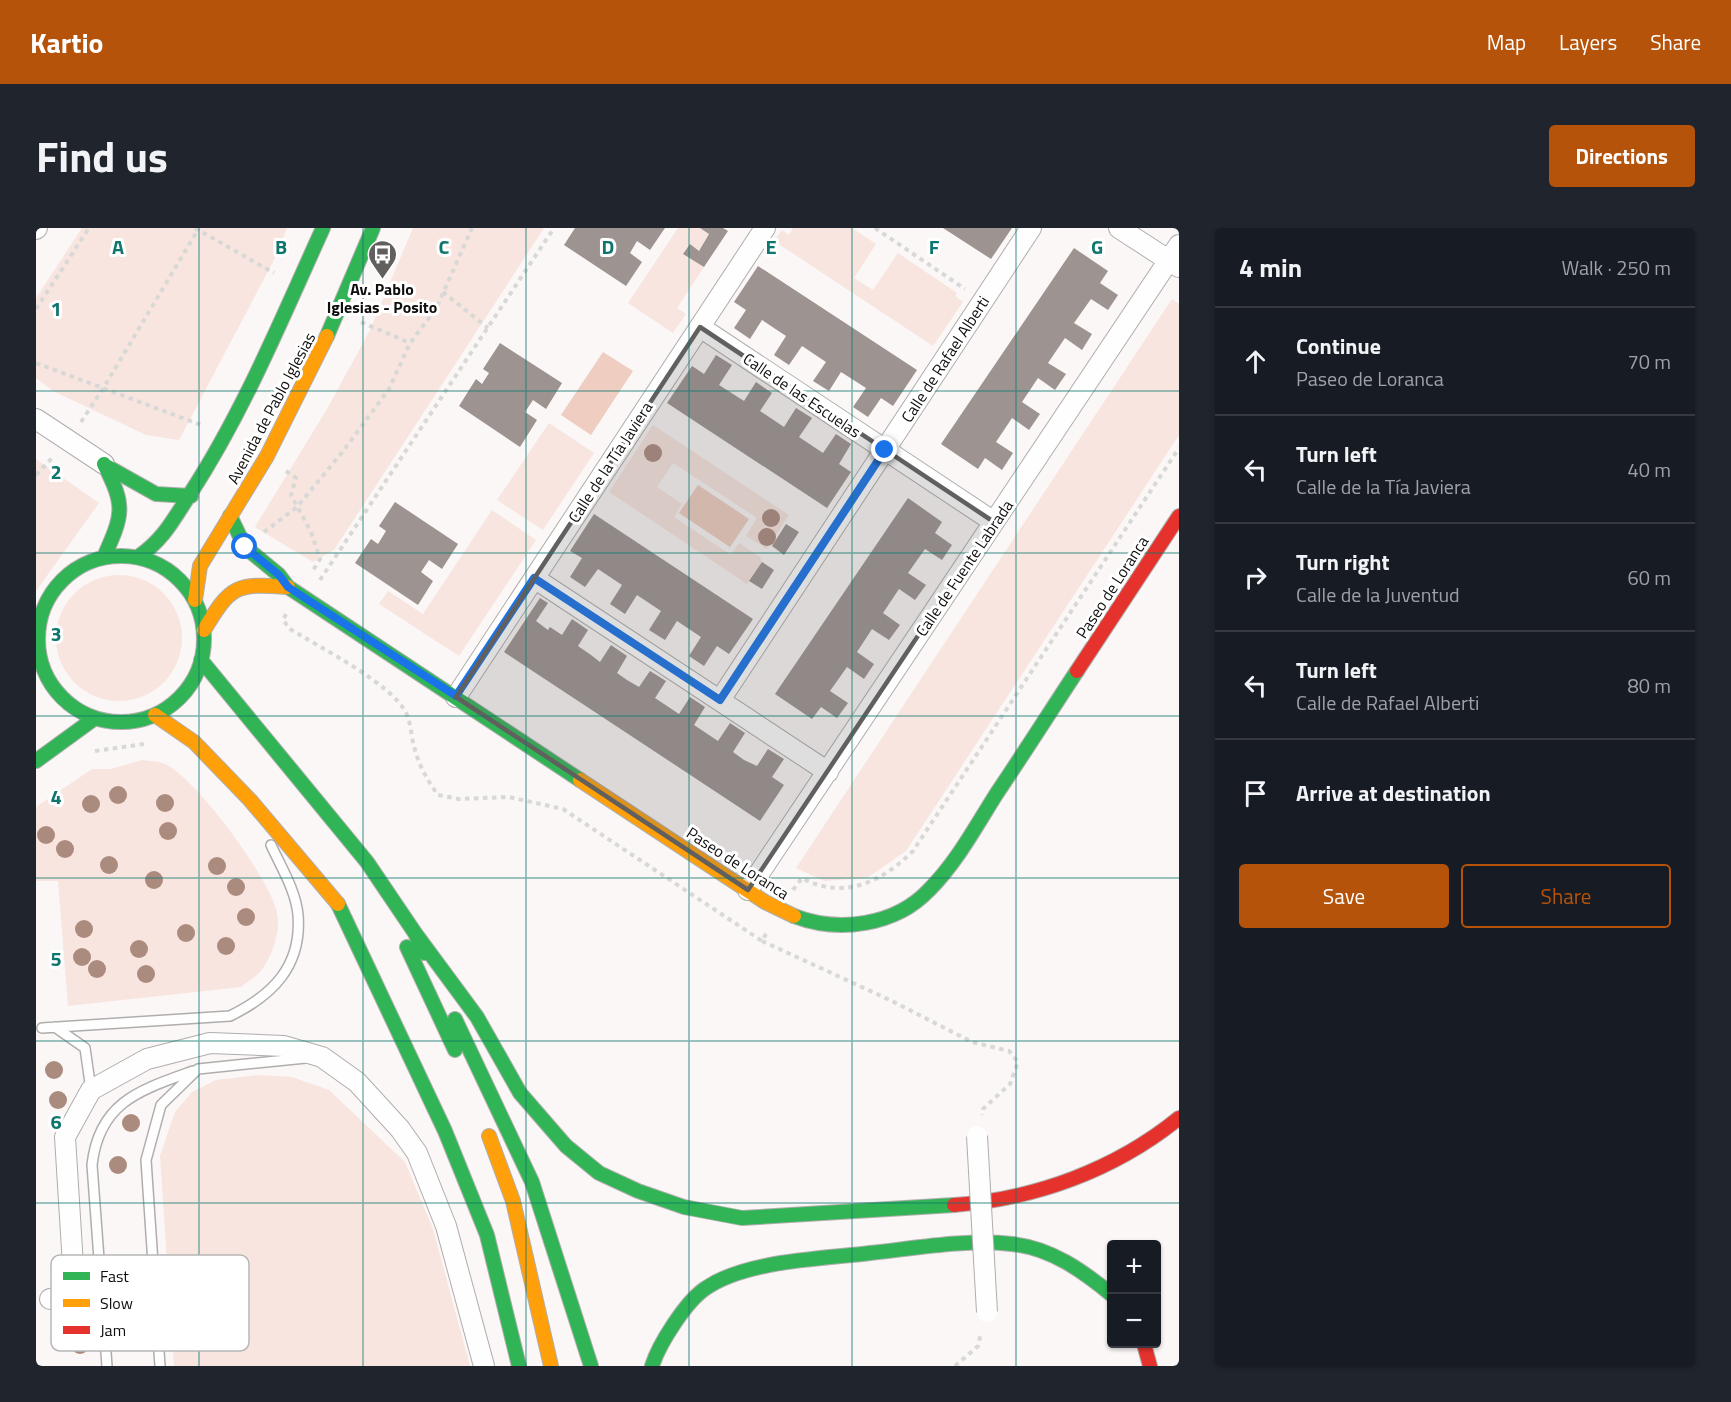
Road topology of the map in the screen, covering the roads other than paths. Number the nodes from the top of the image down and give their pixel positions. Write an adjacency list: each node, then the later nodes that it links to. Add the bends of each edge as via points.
1 (323, 228): 11 (main road, Avenida de Pablo Iglesias, via 265,358)
2 (373, 228): 12 (main road, Avenida de Pablo Iglesias, via 339,312 267,456)
3 (765, 228): 7 (street, Calle de la Tía Javiera)
4 (1031, 228): 9 (street, Calle de Rafael Alberti)
5 (1119, 228): 6 (street)
6 (1175, 257): 14 (street, Calle de Fuente Labrada)
7 (699, 327): 9 (street, Calle de las Escuelas); 17 (street, Calle de la Tía Javiera)
8 (36, 419): 10 (street)
9 (885, 450): 14 (street, Calle de las Escuelas); 25 (street, Calle de Rafael Alberti)
10 (104, 464): 11 (main road, via 152,495 171,499); 15 (main road, via 120,494 122,513)
11 (190, 496): 16 (main road, Avenida de Pablo Iglesias, via 158,543)
12 (230, 516): 18 (main road, Paseo de Loranca, via 245,547); 19 (main road, Avenida de Pablo Iglesias, via 200,566)
13 (1179, 516): 32 (main road, Paseo de Loranca, via 950,865 925,895 891,915 856,926 821,925 793,918)
14 (994, 522): 29 (street, Calle de Fuente Labrada)
15 (104, 557): 16 (main road); 22 (main road, via 70,573 44,606 38,634)
16 (138, 557): 19 (main road, via 159,564 179,579)
17 (534, 578): 24 (street, Calle de la Tía Javiera); 25 (street)
18 (294, 591): 20 (main road, Paseo de Loranca, via 251,584 234,588); 24 (main road, Paseo de Loranca)
19 (195, 600): 20 (main road)
20 (204, 630): 21 (main road)
21 (201, 660): 26 (main road, via 191,683); 31 (main road)
22 (47, 677): 23 (main road); 27 (main road, via 58,694)
23 (36, 694)
24 (456, 696): 32 (main road, Paseo de Loranca)
25 (720, 700): 29 (street)
26 (155, 715): 27 (main road, via 119,722); 30 (main road, via 194,742)
27 (95, 718): 28 (main road)
28 (36, 761)
29 (828, 771): 32 (street, Calle de Fuente Labrada)
30 (250, 800): 34 (lane, via 290,884 298,914 297,945 281,979 258,1002 230,1016); 42 (main road, via 335,898)
31 (367, 862): 33 (main road); 38 (main road)
32 (748, 890)
33 (415, 933): 41 (main road, via 477,1017 520,1093 566,1146 599,1173 684,1208 742,1218 981,1203 1037,1191 1094,1171 1152,1140); 60 (main road, via 532,1182)
34 (55, 1027): 35 (lane); 39 (lane, via 85,1048)
35 (42, 1028)
36 (322, 1057): 37 (lane); 39 (street, via 284,1046 210,1043 147,1059); 57 (street, via 357,1082 417,1153 446,1226)
37 (198, 1069): 47 (lane, via 132,1095 111,1112 94,1144 92,1165); 48 (lane, via 161,1105 146,1160)
38 (470, 1086)
39 (92, 1090): 46 (street, via 64,1137)
40 (482, 1117): 59 (main road, via 513,1201)
41 (1179, 1118)
42 (445, 1131): 44 (main road); 58 (main road, via 487,1235)
43 (977, 1136): 51 (street, bridge)
44 (471, 1232)
45 (477, 1254): 50 (main road)
46 (72, 1255)
47 (99, 1255)
48 (152, 1255)
49 (1111, 1294): 61 (main road, via 1083,1271 1051,1254 1013,1244 961,1243 796,1262 740,1272 705,1288 677,1320)
50 (491, 1311)
51 (987, 1312)
52 (1145, 1348): 62 (main road)
53 (106, 1351): 55 (lane)
54 (159, 1351): 56 (lane)
55 (107, 1366)
56 (160, 1366)
57 (483, 1366)
58 (519, 1366)
59 (551, 1366)
60 (591, 1366)
61 (652, 1366)
62 (1150, 1366)

